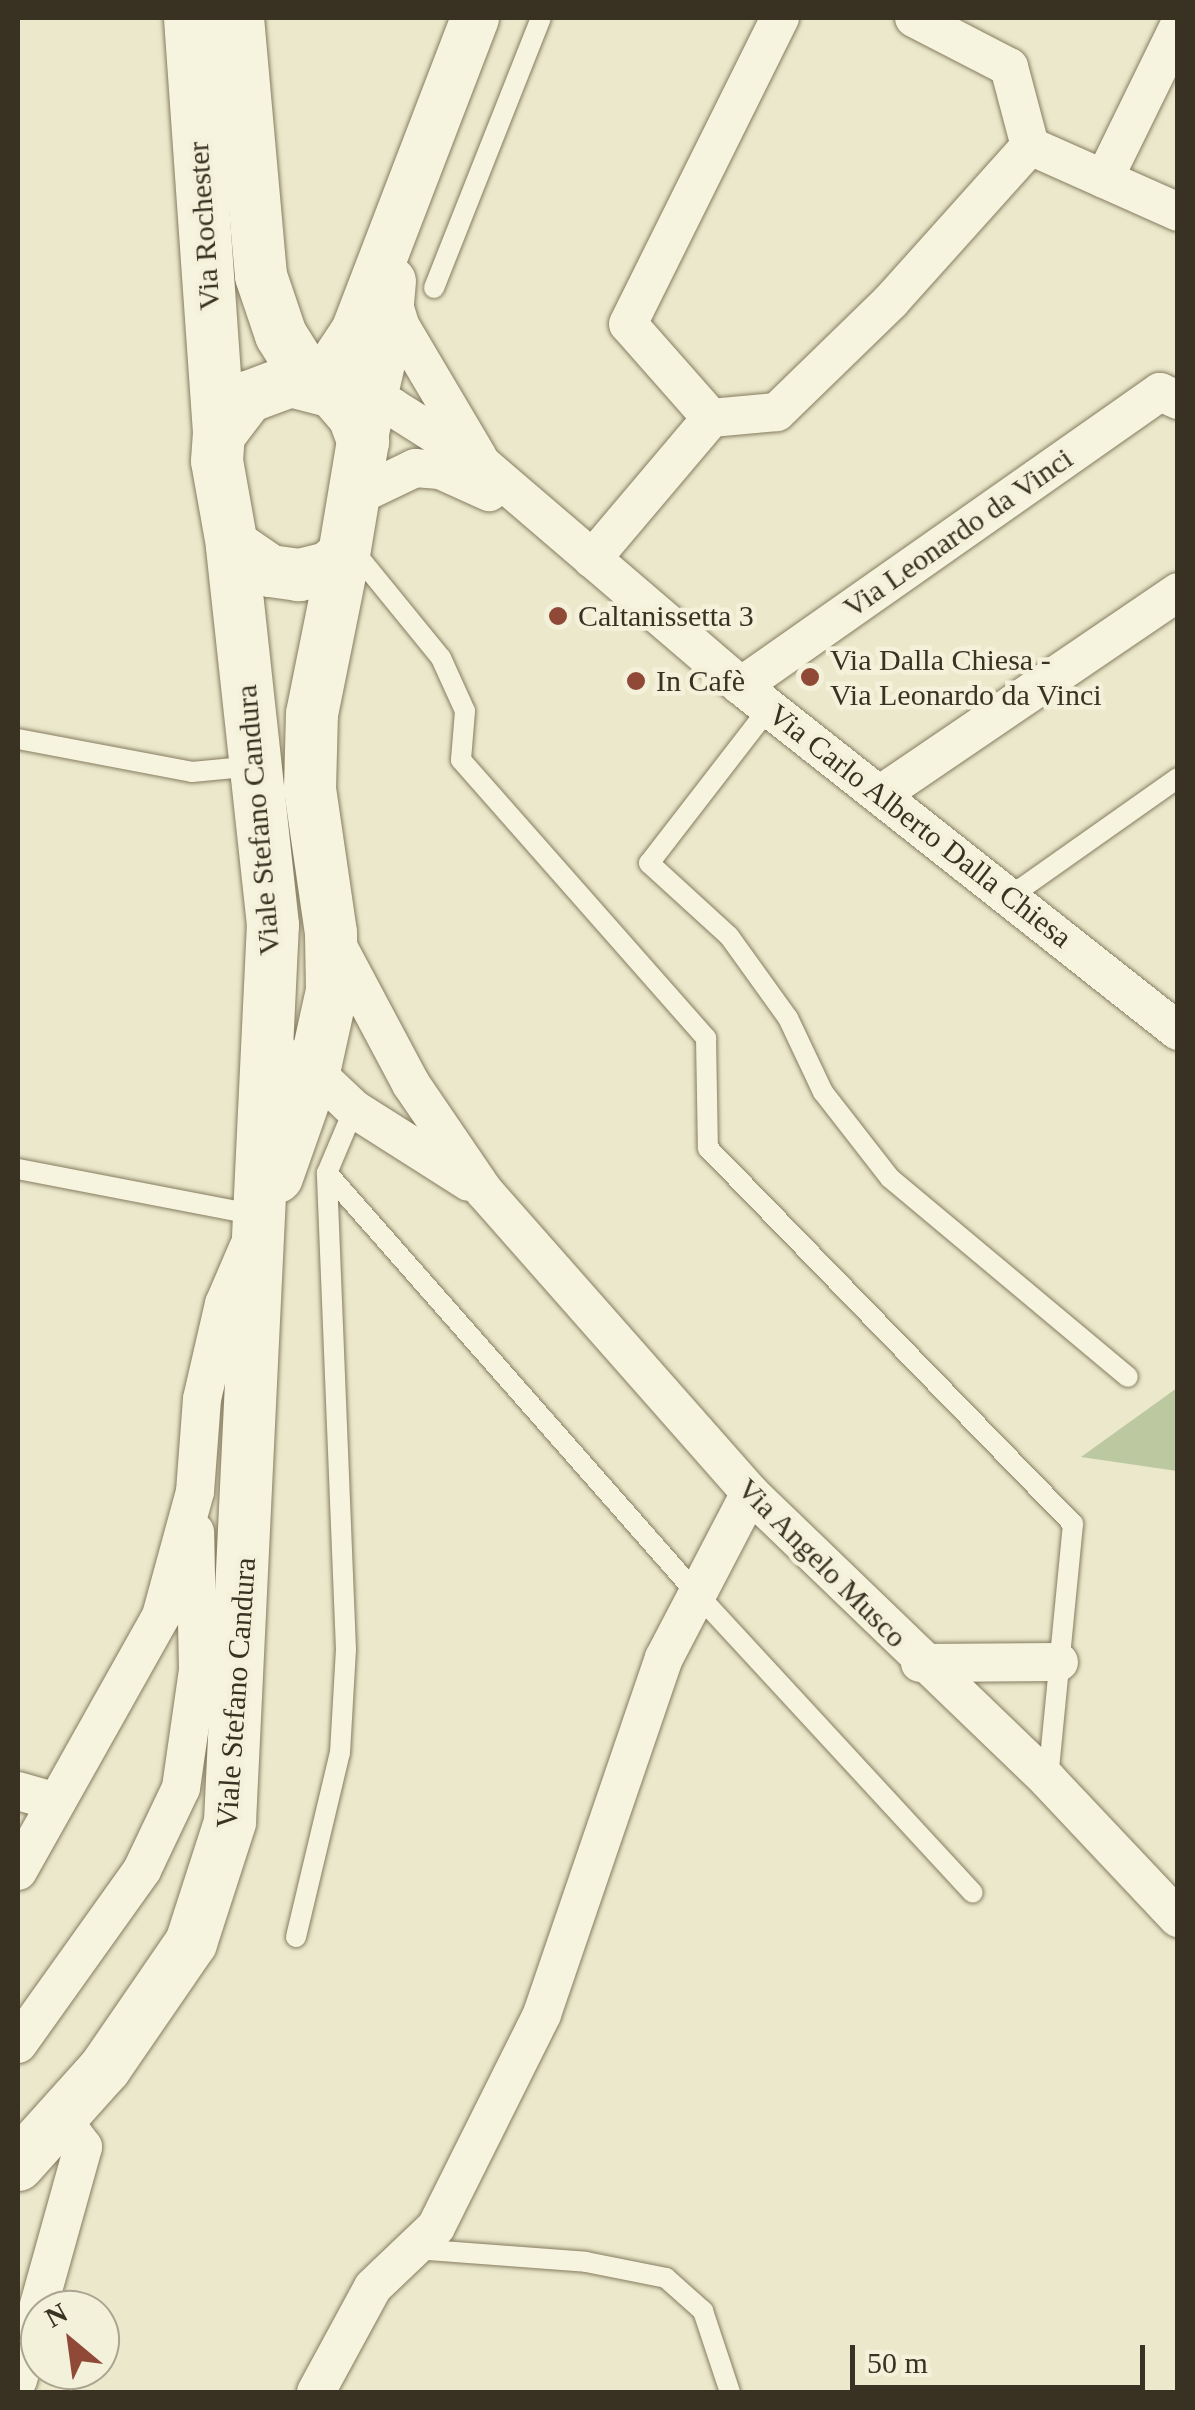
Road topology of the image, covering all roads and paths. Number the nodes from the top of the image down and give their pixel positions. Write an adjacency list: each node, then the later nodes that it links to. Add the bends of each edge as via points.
1 (190, 18): 16 (main road, Via Rochester)
2 (238, 18): 13 (main road, Via Rochester, via 261,276 280,334)
3 (475, 18): 11 (street)
4 (540, 18): 12 (lane)
5 (780, 18): 15 (street, via 628,324)
6 (914, 18): 8 (street, via 1009,67)
7 (1178, 28): 9 (street)
8 (1030, 146): 9 (street); 15 (street, via 891,301 777,412)
9 (1104, 180): 10 (street)
10 (1178, 212)
11 (397, 218): 12 (street); 13 (street, via 355,331)
12 (413, 292): 13 (street); 17 (street, via 401,327)
13 (340, 400): 16 (main road, via 292,381 248,398); 17 (street); 19 (main road)
14 (1178, 400): 23 (street, Via Leonardo da Vinci, via 1160,392)
15 (711, 418): 21 (street)
16 (219, 435): 20 (main road)
17 (482, 464): 18 (street, Via Carlo Alberto Dalla Chiesa)
18 (556, 529): 19 (street, via 440,470 394,473); 21 (street, Via Carlo Alberto Dalla Chiesa)
19 (349, 530): 20 (main road, via 317,572 283,574); 29 (main road, Viale Stefano Candura, via 314,698 310,789); 43 (lane, via 441,658 465,711 461,760 706,1038 708,1148 1073,1524)
20 (232, 545): 25 (main road, Viale Stefano Candura)
21 (592, 560): 23 (street, Via Carlo Alberto Dalla Chiesa)
22 (1178, 592): 27 (street)
23 (755, 697): 27 (street, Via Carlo Alberto Dalla Chiesa); 38 (lane, via 649,863 728,936 788,1018 824,1092 890,1178)
24 (18, 739): 25 (lane, via 192,772)
25 (256, 766): 30 (main road, Viale Stefano Candura, via 272,925)
26 (1178, 778): 28 (lane)
27 (881, 794): 28 (street, Via Carlo Alberto Dalla Chiesa)
28 (1012, 895): 31 (street, Via Carlo Alberto Dalla Chiesa)
29 (331, 933): 32 (main road, Viale Stefano Candura, via 332,992); 36 (street, via 411,1084)
30 (269, 1006): 32 (street, via 292,1050); 37 (main road, Viale Stefano Candura)
31 (1178, 1031)
32 (314, 1072): 33 (street); 37 (main road, Viale Stefano Candura)
33 (354, 1109): 35 (lane); 36 (street)
34 (18, 1168): 37 (lane)
35 (327, 1172): 41 (lane); 50 (lane, via 346,1650 340,1753)
36 (484, 1191): 40 (street, Via Angelo Musco)
37 (262, 1216): 39 (street, via 224,1304 202,1399); 52 (main road, Viale Stefano Candura, via 230,1822 190,1943 104,2068)
38 (1128, 1376)
39 (194, 1492): 46 (street, via 161,1616); 51 (street, via 198,1670 181,1788 142,1870)
40 (750, 1493): 41 (street); 42 (street, Via Angelo Musco)
41 (698, 1595): 48 (lane); 54 (street, via 664,1658 542,2014 436,2227)
42 (920, 1662): 43 (street); 44 (street, Via Angelo Musco)
43 (1059, 1662): 44 (lane)
44 (1048, 1780): 49 (street, Via Angelo Musco)
45 (18, 1791): 46 (street)
46 (56, 1802): 47 (street)
47 (18, 1871)
48 (973, 1893)
49 (1178, 1918)
50 (296, 1937)
51 (18, 2044)
52 (60, 2117): 53 (main road, Viale Stefano Candura); 55 (street, via 84,2147)
53 (18, 2165)
54 (416, 2250): 56 (street, via 373,2287); 57 (lane, via 586,2262 666,2278 703,2311)
55 (18, 2380)
56 (316, 2392)
57 (730, 2392)

